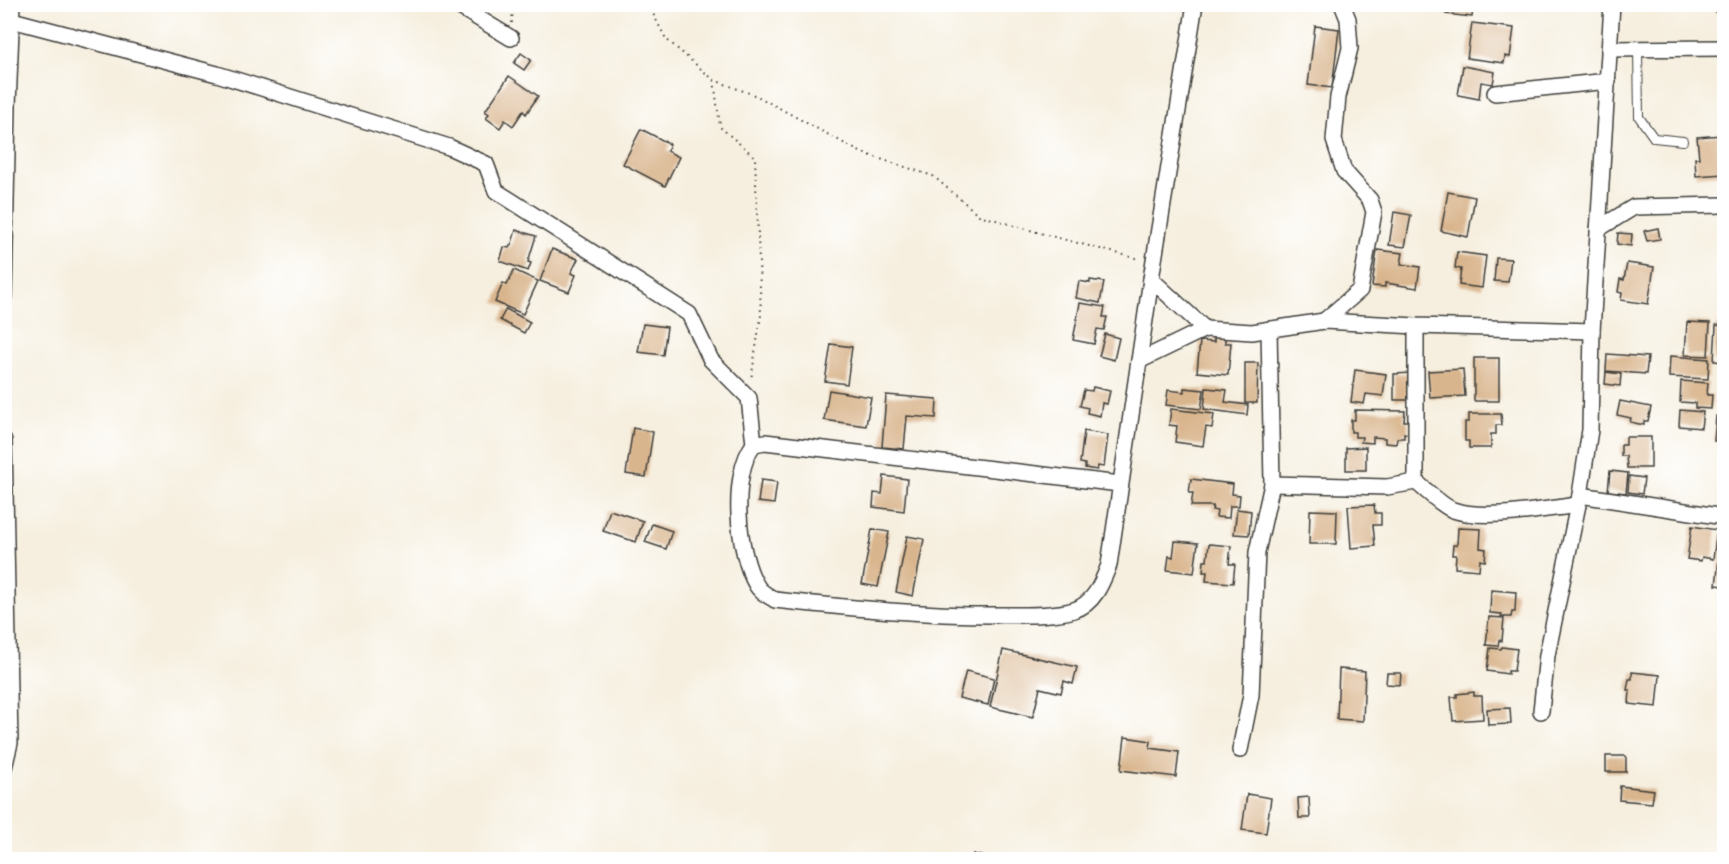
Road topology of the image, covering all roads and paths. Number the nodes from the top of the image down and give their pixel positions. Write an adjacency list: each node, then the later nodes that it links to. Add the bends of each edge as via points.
1 (12, 4): 7 (street)
2 (455, 4): 8 (street)
3 (648, 4): 12 (path, via 666,39)
4 (1195, 4): 18 (street)
5 (1342, 4): 21 (street, via 1348,19 1350,48 1338,97 1334,140 1344,171 1370,200 1374,212 1360,290)
6 (1612, 4): 10 (street)
7 (12, 20): 20 (street); 27 (street, via 217,74 448,147 486,164 496,191 689,314 711,360)
8 (511, 38)
9 (1725, 48): 11 (street)
10 (1609, 49): 11 (street); 13 (street)
11 (1638, 49): 15 (lane, via 1639,117 1654,138)
12 (714, 80): 18 (path, via 757,96 862,153 933,176 979,215); 27 (path, via 720,127 755,158 761,315)
13 (1608, 81): 14 (street); 17 (street)
14 (1496, 93)
15 (1683, 141)
16 (1725, 205): 17 (street, via 1634,207)
17 (1598, 230): 25 (street)
18 (1154, 262): 19 (street)
19 (1151, 279): 23 (street); 26 (street)
20 (4, 296)
21 (1324, 321): 22 (street); 24 (street)
22 (1416, 326): 25 (street); 30 (street)
23 (1205, 329): 24 (street); 26 (street)
24 (1269, 329): 32 (street)
25 (1592, 331): 33 (street, via 1590,430)
26 (1139, 361): 31 (street)
27 (748, 398): 29 (street)
28 (4, 440): 37 (street, via 10,742)
29 (754, 444): 31 (street, via 776,443); 31 (street, via 747,452 742,474 739,523 748,562 758,587 766,595 811,604 952,615 1034,615 1075,610 1093,597 1109,565)
30 (1416, 482): 32 (street, via 1387,487); 33 (street, via 1452,510 1475,513 1505,513)
31 (1120, 484)
32 (1272, 484): 36 (street, via 1257,552 1251,695)
33 (1579, 500): 34 (street); 35 (street, via 1547,655)
34 (1725, 518)
35 (1541, 711)
36 (1240, 750)
37 (4, 768)

